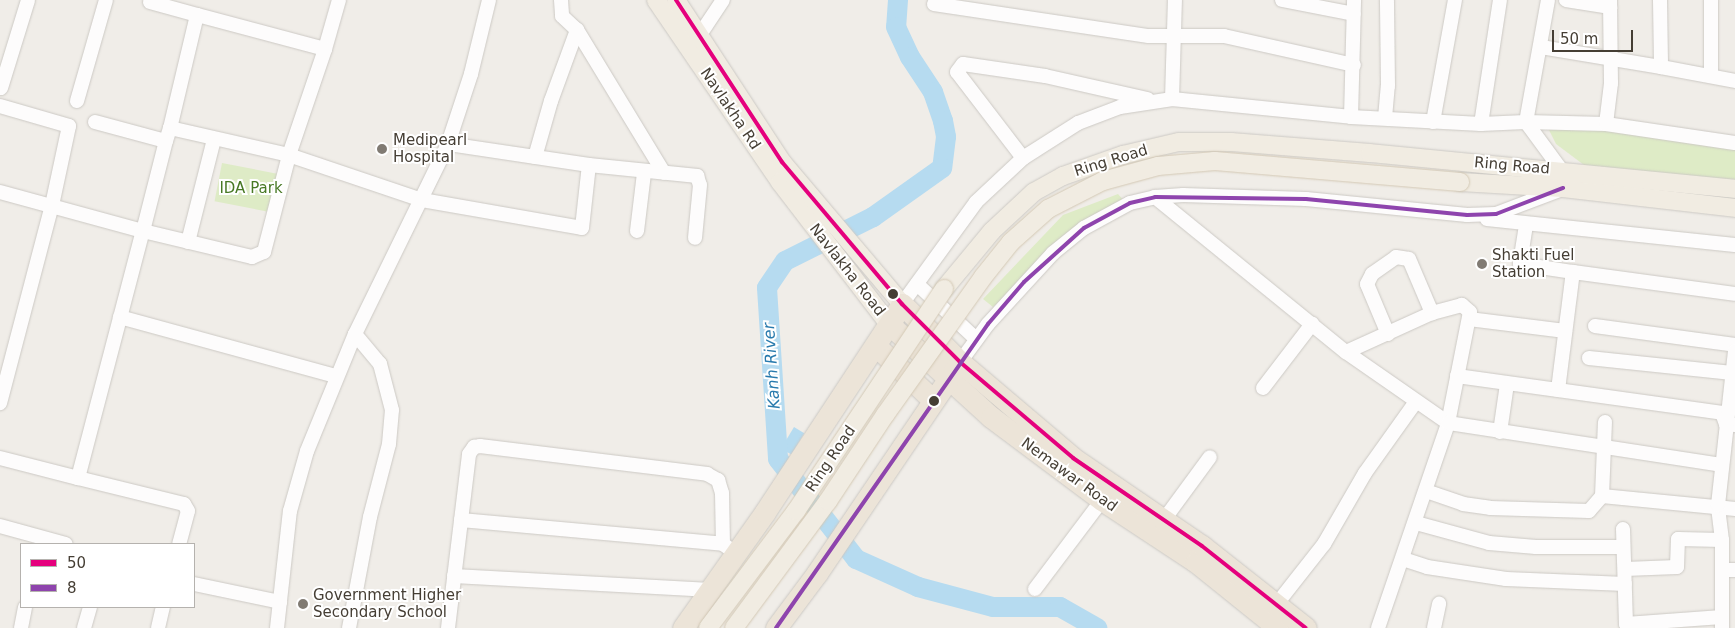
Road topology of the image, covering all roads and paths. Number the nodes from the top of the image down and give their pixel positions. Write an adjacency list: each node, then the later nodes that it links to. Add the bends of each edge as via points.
1 (28, 0): 33 (street)
2 (106, 0): 36 (street)
3 (339, 0): 27 (street)
4 (489, 0): 48 (street, via 471,74)
5 (561, 0): 23 (street, via 562,16)
6 (656, 0): 64 (main road, Navlakha Rd)
7 (676, 0): 25 (main road)
8 (723, 0): 25 (street)
9 (1175, 0): 24 (street)
10 (1282, 0): 21 (street)
11 (1387, 0): 39 (street)
12 (1455, 0): 41 (street)
13 (1500, 0): 43 (street)
14 (1548, 0): 26 (street)
15 (1566, 0): 19 (street)
16 (1660, 0): 30 (street)
17 (1711, 0): 31 (street)
18 (150, 2): 22 (street)
19 (1610, 3): 28 (street)
20 (934, 4): 24 (street, via 1092,29 1150,36)
21 (1354, 7): 29 (street)
22 (197, 15): 27 (street); 45 (street)
23 (577, 30): 50 (street); 55 (street)
24 (1174, 34): 29 (street, via 1224,36); 34 (street)
25 (699, 36): 74 (main road, via 782,162)
26 (1541, 48): 28 (street); 42 (street)
27 (325, 49): 49 (street)
28 (1610, 60): 30 (street); 44 (street)
29 (1354, 65): 38 (street)
30 (1661, 67): 31 (street)
31 (1711, 76): 32 (street)
32 (1735, 81)
33 (1, 88)
34 (1172, 99): 35 (street); 38 (street)
35 (1151, 100): 51 (street, via 1120,107 1078,123); 51 (street, via 1044,76 963,64 957,72)
36 (77, 101)
37 (0, 106): 61 (street, via 69,126)
38 (1351, 117): 39 (street)
39 (1385, 118): 41 (street)
40 (95, 122): 45 (street)
41 (1433, 122): 43 (street)
42 (1526, 122): 43 (street); 44 (street); 53 (street)
43 (1481, 124)
44 (1606, 124): 47 (street)
45 (168, 134): 46 (street); 66 (street)
46 (214, 139): 49 (street); 69 (street)
47 (1735, 143)
48 (448, 144): 50 (street); 60 (street)
49 (289, 155): 60 (street); 69 (street, via 262,255 252,257)
50 (535, 157): 52 (street)
51 (1023, 158): 72 (street, via 976,202)
52 (589, 165): 54 (street); 60 (street, via 582,228)
53 (1562, 171): 57 (main road, Ring Road); 151 (main road, Ring Road, bridge, via 1232,142 1179,142 1115,158 1063,176 1034,192 960,267 796,511)
54 (644, 173): 55 (street); 67 (street)
55 (664, 173): 68 (street, via 700,179)
56 (1563, 188): 62 (main road, Ring Road); 63 (street, via 1496,214); 152 (main road, Ring Road, bridge, via 1215,161 1158,166 1104,181 1048,209 1011,242 983,277 828,501)
57 (1735, 189)
58 (0, 192): 61 (street)
59 (1155, 197): 63 (street, via 1306,199); 79 (street); 84 (street, via 1130,203 1076,235 1024,282)
60 (422, 200): 82 (street)
61 (52, 206): 66 (street); 95 (street)
62 (1735, 208)
63 (1467, 215): 65 (street)
64 (805, 216): 78 (main road, Navlakha Road)
65 (1526, 225): 70 (street); 71 (street, via 1520,264)
66 (143, 231): 69 (street); 76 (street)
67 (637, 231)
68 (695, 238)
69 (188, 242)
70 (1735, 245)
71 (1573, 272): 73 (street); 81 (street)
72 (917, 284): 74 (street); 84 (street)
73 (1735, 294)
74 (902, 304): 78 (highway); 90 (highway, Nemawar Road)
75 (1432, 313): 77 (street, via 1465,306 1470,312); 83 (street); 83 (street, via 1408,259 1396,257 1372,274 1367,284)
76 (120, 317): 92 (street); 111 (street)
77 (1469, 319): 81 (street); 93 (street)
78 (889, 324): 86 (highway); 94 (highway, Nemawar Road)
79 (1312, 324): 88 (street); 97 (street)
80 (1595, 326): 85 (street)
81 (1565, 331): 98 (street)
82 (354, 334): 92 (street); 148 (street, via 380,364 392,410 389,444 370,517)
83 (1388, 334): 88 (street)
84 (976, 339): 90 (street)
85 (1735, 345)
86 (876, 346): 99 (highway); 127 (highway, via 808,443 765,512)
87 (1735, 351): 91 (street)
88 (1346, 352): 101 (street)
89 (1589, 358): 91 (street)
90 (960, 362): 94 (highway); 109 (highway, Nemawar Road)
91 (1732, 373): 104 (street)
92 (336, 376): 136 (street, via 296,485)
93 (1457, 376): 96 (street); 103 (street)
94 (947, 380): 99 (highway); 109 (highway, Nemawar Road)
95 (3, 382): 100 (street)
96 (1507, 384): 98 (street); 105 (street)
97 (1263, 388)
98 (1558, 390): 104 (street, via 1722,412)
99 (933, 400): 153 (highway, via 817,573)
100 (0, 403)
101 (1415, 403): 103 (street); 141 (street, via 1365,473 1324,544)
102 (1605, 422): 106 (street)
103 (1448, 423): 105 (street); 112 (street)
104 (1731, 424): 110 (street)
105 (1500, 432): 106 (street)
106 (1603, 445): 110 (street); 113 (street)
107 (1210, 456): 117 (street)
108 (0, 458): 111 (street)
109 (1068, 465): 114 (highway, Nemawar Road); 117 (highway, Nemawar Road)
110 (1722, 465): 115 (street)
111 (78, 478): 125 (street, via 184,504 188,511)
112 (1426, 491): 113 (street, via 1463,504 1511,509 1589,511); 119 (street)
113 (1602, 496): 115 (street)
114 (1102, 500): 117 (highway, Nemawar Road); 134 (street)
115 (1718, 505): 116 (street); 123 (street)
116 (1735, 509)
117 (1148, 518): 141 (highway, Nemawar Road); 141 (highway, Nemawar Road, via 1196,562)
118 (461, 520): 127 (street); 127 (street, via 468,454 480,446 707,474 718,480 722,493); 131 (street)
119 (1416, 523): 126 (street, via 1497,543); 128 (street)
120 (0, 526): 122 (street)
121 (1623, 529): 126 (street)
122 (39, 540): 124 (street)
123 (1722, 540): 129 (street, via 1678,539 1677,567); 130 (street)
124 (59, 543)
125 (179, 543)
126 (1623, 547): 129 (street)
127 (730, 549): 135 (highway)
128 (1403, 559): 133 (street, via 1427,567 1506,579); 155 (street)
129 (1625, 569): 133 (street)
130 (1729, 570): 142 (street)
131 (454, 576): 135 (street); 149 (street)
132 (195, 584): 136 (street)
133 (1625, 584): 143 (street)
134 (1035, 589)
135 (711, 590): 150 (highway)
136 (280, 602): 147 (street)
137 (1439, 604): 156 (street)
138 (25, 608): 144 (street)
139 (90, 608): 145 (street)
140 (163, 608): 146 (street)
141 (1274, 616): 154 (highway, Nemawar Road)
142 (1722, 622): 143 (street)
143 (1626, 626)
144 (21, 628)
145 (84, 628)
146 (158, 628)
147 (277, 628)
148 (349, 628)
149 (448, 628)
150 (683, 628)
151 (708, 628)
152 (734, 628)
153 (776, 628)
154 (1306, 628)
155 (1378, 628)
156 (1434, 628)

